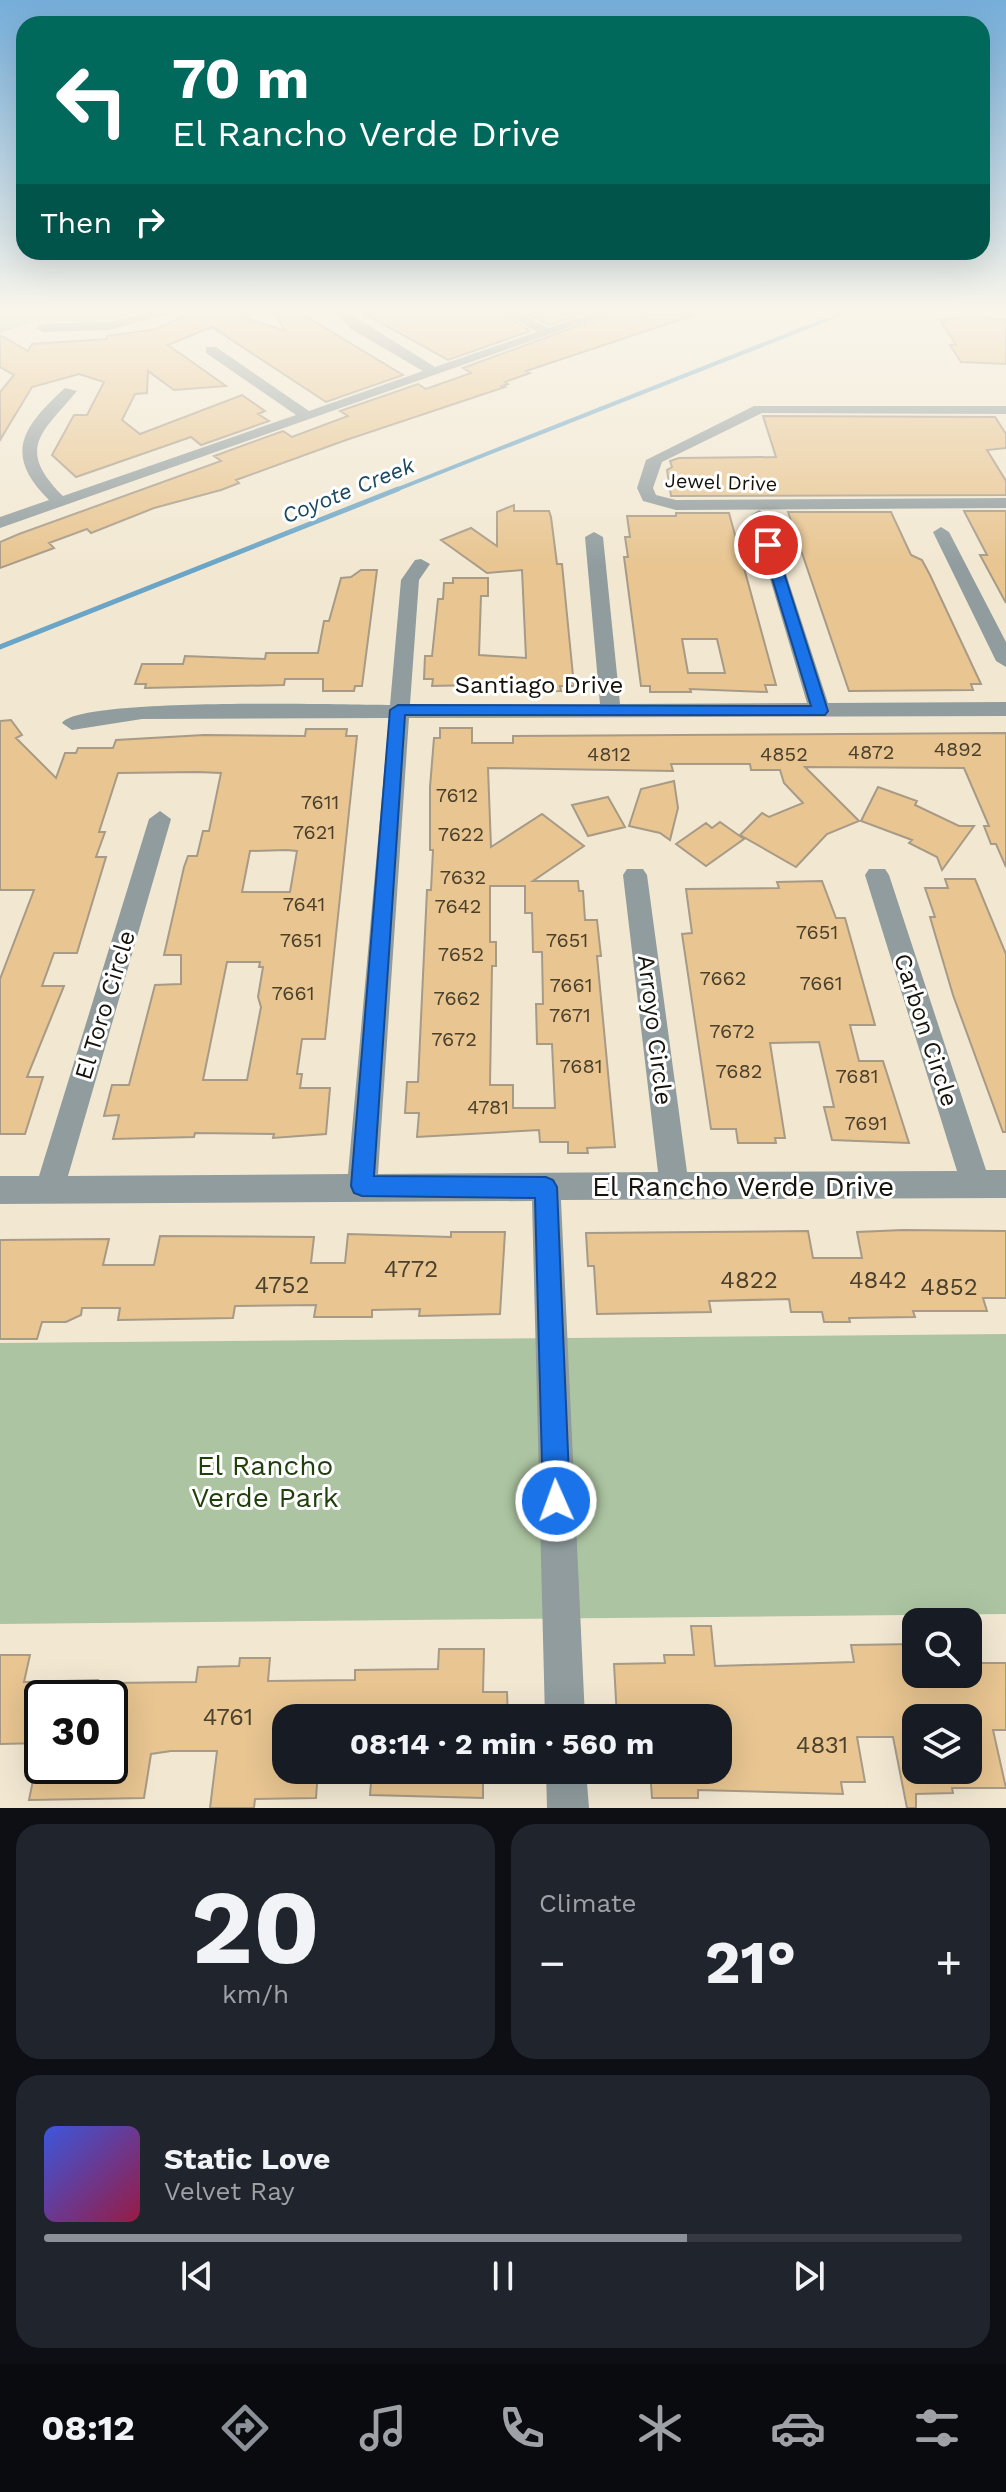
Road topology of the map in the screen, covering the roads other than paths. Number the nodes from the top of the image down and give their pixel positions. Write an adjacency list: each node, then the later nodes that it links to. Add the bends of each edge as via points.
1 (63, 397): 6 (street, via 50,408 29,451 33,473)
2 (280, 397): 5 (street)
3 (361, 397): 5 (street)
4 (1006, 410): 7 (street, Jewel Drive, via 759,409 657,459 645,488 649,498 676,505)
5 (307, 416): 6 (street)
6 (60, 502): 9 (street)
7 (1006, 503)
8 (759, 515): 16 (street)
9 (0, 523)
10 (941, 532): 13 (street)
11 (594, 537): 17 (street)
12 (421, 564): 15 (street, via 410,580)
13 (1006, 661)
14 (1006, 709): 16 (street, Santiago Drive)
15 (398, 710): 17 (street, Santiago Drive); 18 (street, Santiago Drive, via 142,712); 24 (street)
16 (820, 711): 17 (street, Santiago Drive)
17 (611, 712)
18 (72, 723)
19 (160, 819): 28 (street, El Toro Circle)
20 (635, 875): 25 (street, Arroyo Circle)
21 (877, 875): 23 (street, Carbon Circle)
22 (1006, 1184): 23 (street, El Rancho Verde Drive)
23 (976, 1185): 25 (street, El Rancho Verde Drive)
24 (362, 1186): 26 (street, El Rancho Verde Drive); 28 (street, El Rancho Verde Drive)
25 (674, 1186): 26 (street, El Rancho Verde Drive)
26 (546, 1187): 29 (street)
27 (0, 1190): 28 (street, El Rancho Verde Drive)
28 (49, 1190)
29 (564, 1704)
30 (567, 1784): 31 (street)
31 (568, 1808)

